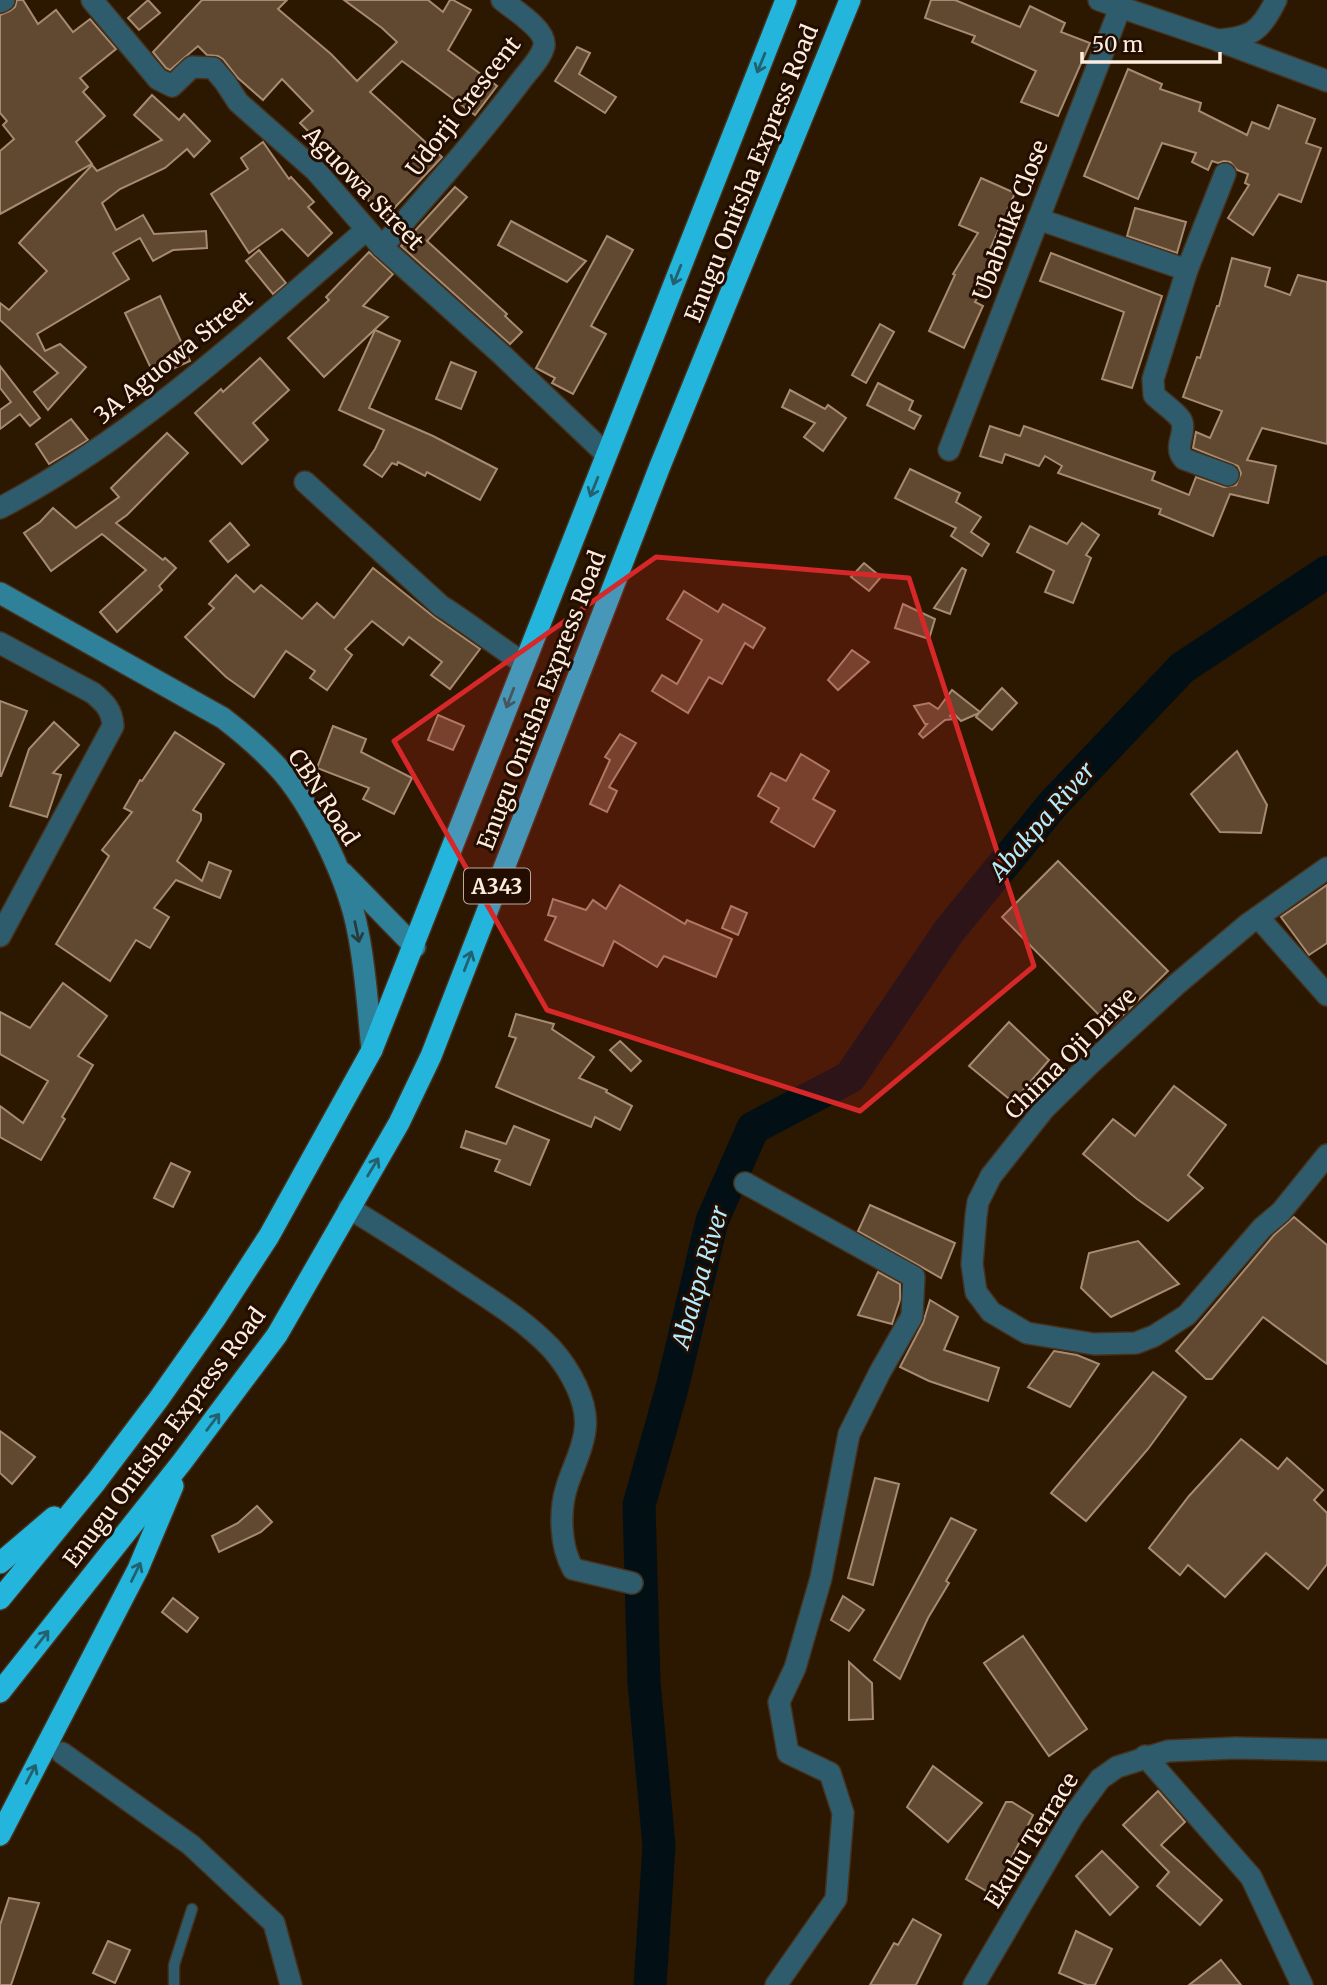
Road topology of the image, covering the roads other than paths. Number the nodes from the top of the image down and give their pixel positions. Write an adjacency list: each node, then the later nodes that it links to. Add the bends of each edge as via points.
1 (92, 0): 12 (street, Aguowa Street, via 158,79 172,86 192,67 213,68 238,102 316,171)
2 (502, 0): 13 (street, Udorji Crescent, via 535,26 544,46 506,100)
3 (786, 0): 16 (highway, Enugu Onitsha Express Road / A343, one-way to 16)
4 (850, 0): 32 (highway, Enugu Onitsha Express Road / A343, one-way to 4, via 399,1123 431,1056 655,479)
5 (1099, 0): 7 (street)
6 (1276, 0): 8 (street, via 1268,18 1248,36)
7 (1120, 8): 8 (street); 11 (street, Ubabuike Close)
8 (1217, 40): 9 (street)
9 (1327, 81)
10 (1225, 174): 14 (street)
11 (1038, 219): 14 (street); 15 (street, Ubabuike Close)
12 (366, 230): 13 (street, Aguowa Street); 19 (street, 3A Aguowa Street, via 118,436)
13 (382, 247): 16 (street, Aguowa Street)
14 (1186, 270): 17 (street, via 1153,379 1154,395 1181,418 1179,449 1184,459)
15 (948, 450)
16 (606, 454): 22 (highway, Enugu Onitsha Express Road / A343, one-way to 22)
17 (1228, 475)
18 (305, 482): 22 (street, via 441,606)
19 (0, 508)
20 (0, 593): 23 (main road, CBN Road, via 223,719 254,742 284,774)
21 (0, 643): 26 (street, via 93,693 106,704 113,726)
22 (524, 663): 27 (highway, Enugu Onitsha Express Road / A343, one-way to 27)
23 (338, 866): 27 (main road); 29 (main road, CBN Road, one-way to 29, via 358,931)
24 (1327, 868): 25 (street, Chima Oji Drive)
25 (1258, 917): 28 (street); 30 (street, Chima Oji Drive, via 1090,1064 1044,1109 991,1177 976,1216 972,1264 976,1292 991,1312 1027,1333 1107,1344 1136,1343 1154,1336 1187,1315)
26 (0, 936)
27 (415, 947): 29 (highway, Enugu Onitsha Express Road / A343)
28 (1327, 995)
29 (372, 1050): 34 (highway, Enugu Onitsha Express Road / A343, via 269,1236 173,1380)
30 (1327, 1155)
31 (745, 1183): 46 (street, via 914,1277 912,1316 849,1434 821,1578 795,1668 779,1702 788,1753 830,1773 843,1813 836,1899)
32 (349, 1208): 33 (highway, Enugu Onitsha Express Road / A343, one-way to 32, via 276,1335); 36 (street, via 516,1317 552,1350 578,1389 586,1420 565,1489 562,1519 567,1559 573,1569)
33 (182, 1462): 38 (highway, Enugu Onitsha Express Road / A343, one-way to 33); 42 (highway, one-way to 33, via 138,1569)
34 (96, 1482): 35 (highway); 37 (highway, Enugu Onitsha Express Road / A343)
35 (0, 1563)
36 (632, 1583)
37 (0, 1599)
38 (0, 1692)
39 (1327, 1750): 41 (street, Ekulu Terrace, via 1201,1749)
40 (62, 1753): 45 (street, via 191,1845 274,1923)
41 (1145, 1756): 47 (street, Ekulu Terrace, via 1117,1767 1085,1797); 48 (street, via 1251,1877)
42 (0, 1835)
43 (192, 1909): 44 (lane, via 174,1965)
44 (174, 1985)
45 (291, 1985)
46 (776, 1985)
47 (974, 1985)
48 (1302, 1985)

